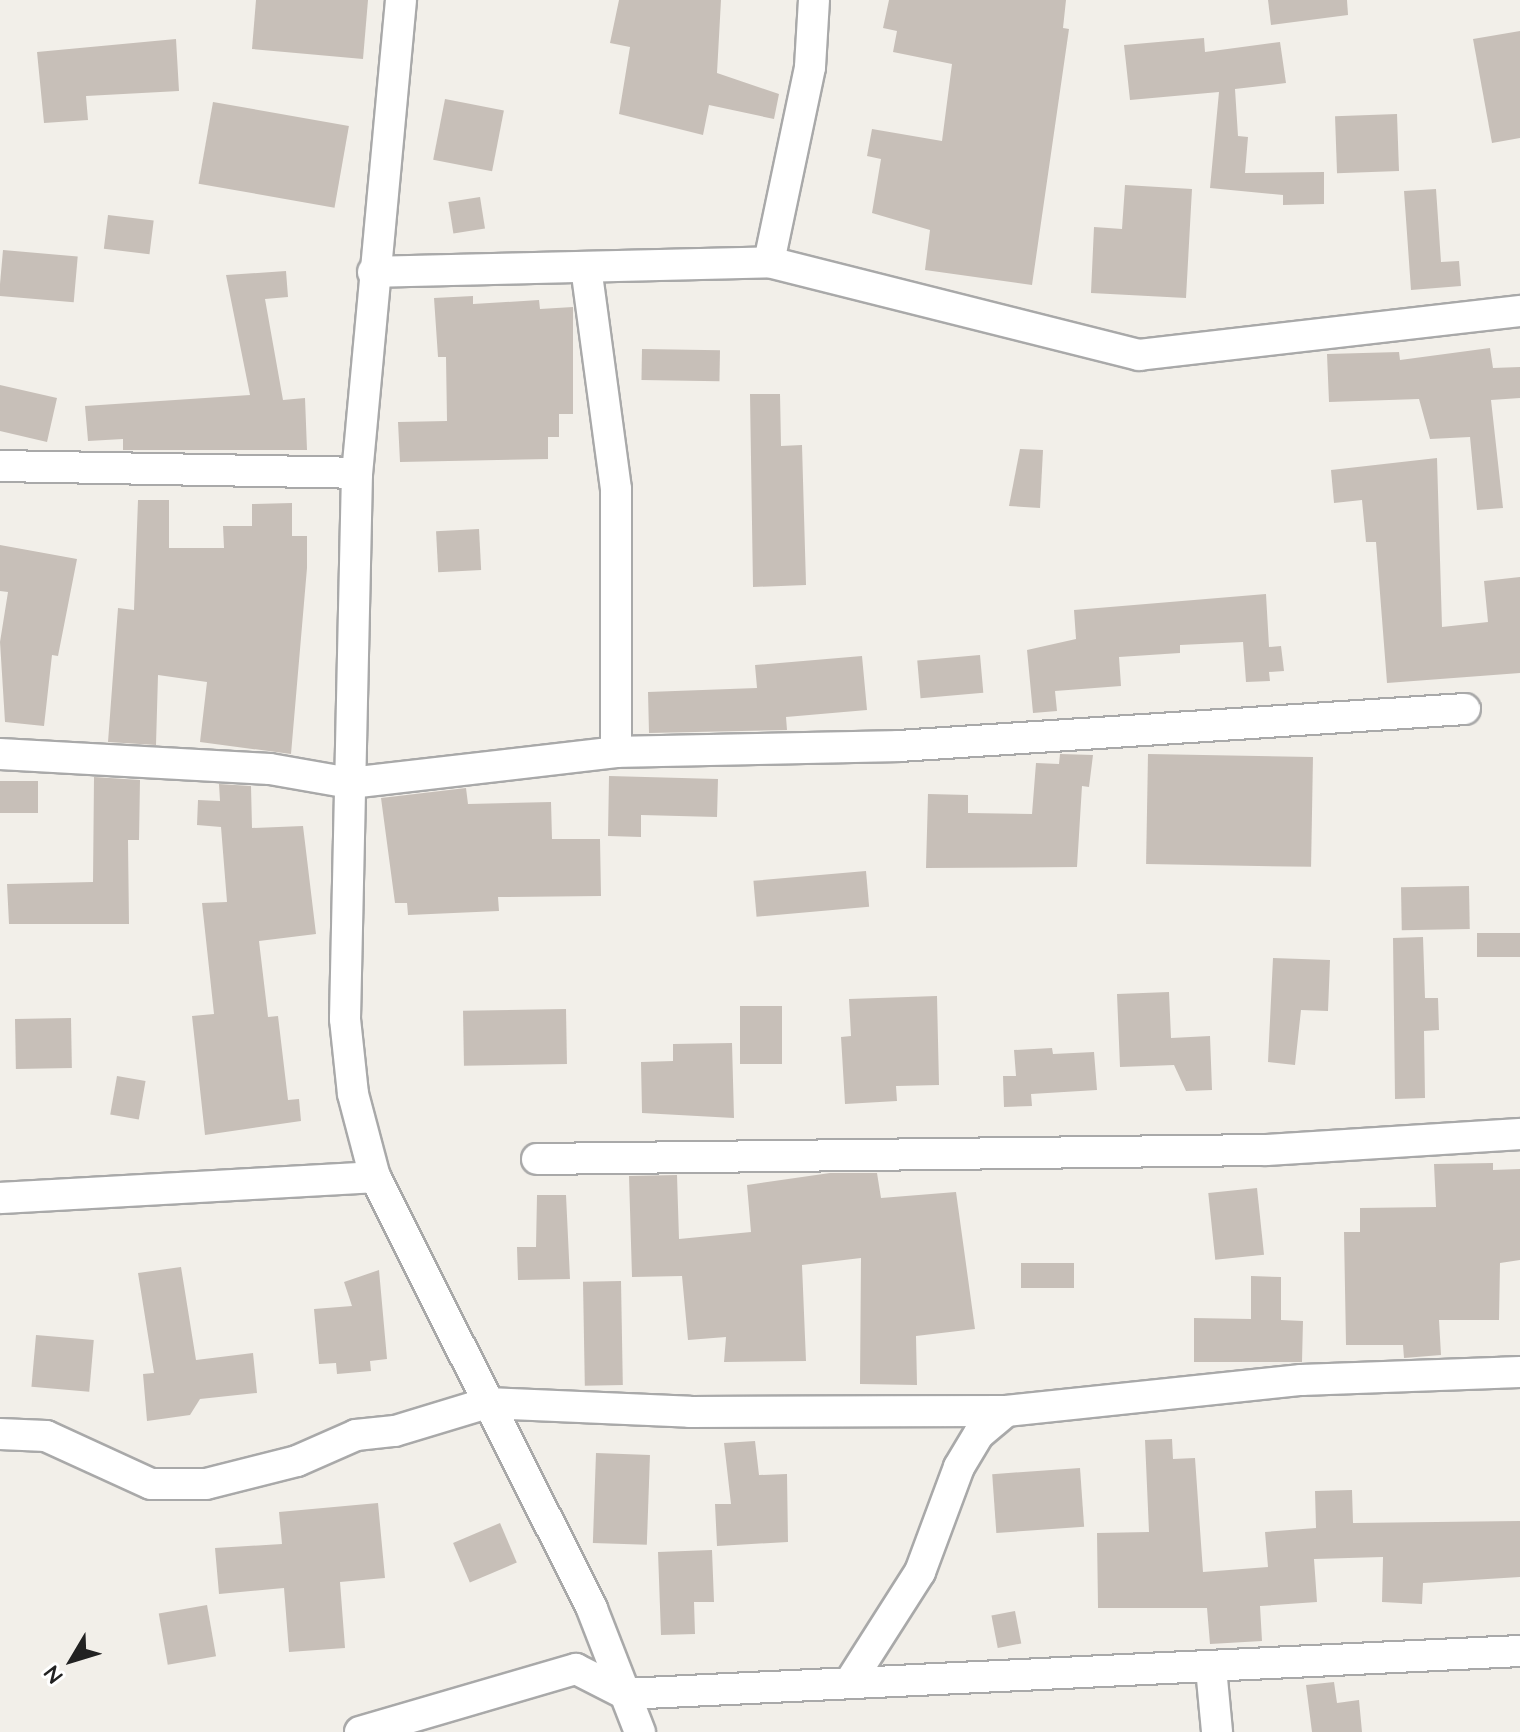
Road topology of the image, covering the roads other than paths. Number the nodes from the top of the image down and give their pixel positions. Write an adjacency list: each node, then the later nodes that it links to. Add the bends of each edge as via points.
1 (401, 0): 5 (street)
2 (814, 0): 3 (street, via 810,67)
3 (769, 262): 4 (street); 6 (street, via 1139,355)
4 (586, 267): 5 (street); 10 (street, via 616,489)
5 (373, 272): 8 (street)
6 (1520, 311)
7 (0, 466): 8 (street)
8 (357, 473): 12 (street)
9 (1465, 709): 10 (street, via 899,746)
10 (616, 752): 12 (street)
11 (0, 754): 12 (street, via 270,769)
12 (350, 783): 15 (street, via 345,1019 353,1094)
13 (1520, 1134): 14 (street, via 1266,1150)
14 (537, 1159)
15 (375, 1177): 16 (street); 18 (street)
16 (0, 1198)
17 (1520, 1372): 19 (street, via 1301,1380)
18 (487, 1403): 19 (street, via 690,1412); 20 (street, via 395,1431 356,1435 297,1461 206,1484 151,1484 46,1436); 24 (street, via 592,1609)
19 (1006, 1411): 23 (street, via 979,1434 959,1467 920,1572)
20 (0, 1434)
21 (1520, 1651): 22 (street)
22 (1211, 1668): 23 (street); 27 (street)
23 (853, 1677): 24 (street)
24 (625, 1694): 25 (street, via 576,1669); 26 (street)
25 (360, 1732)
26 (640, 1732)
27 (1217, 1732)

